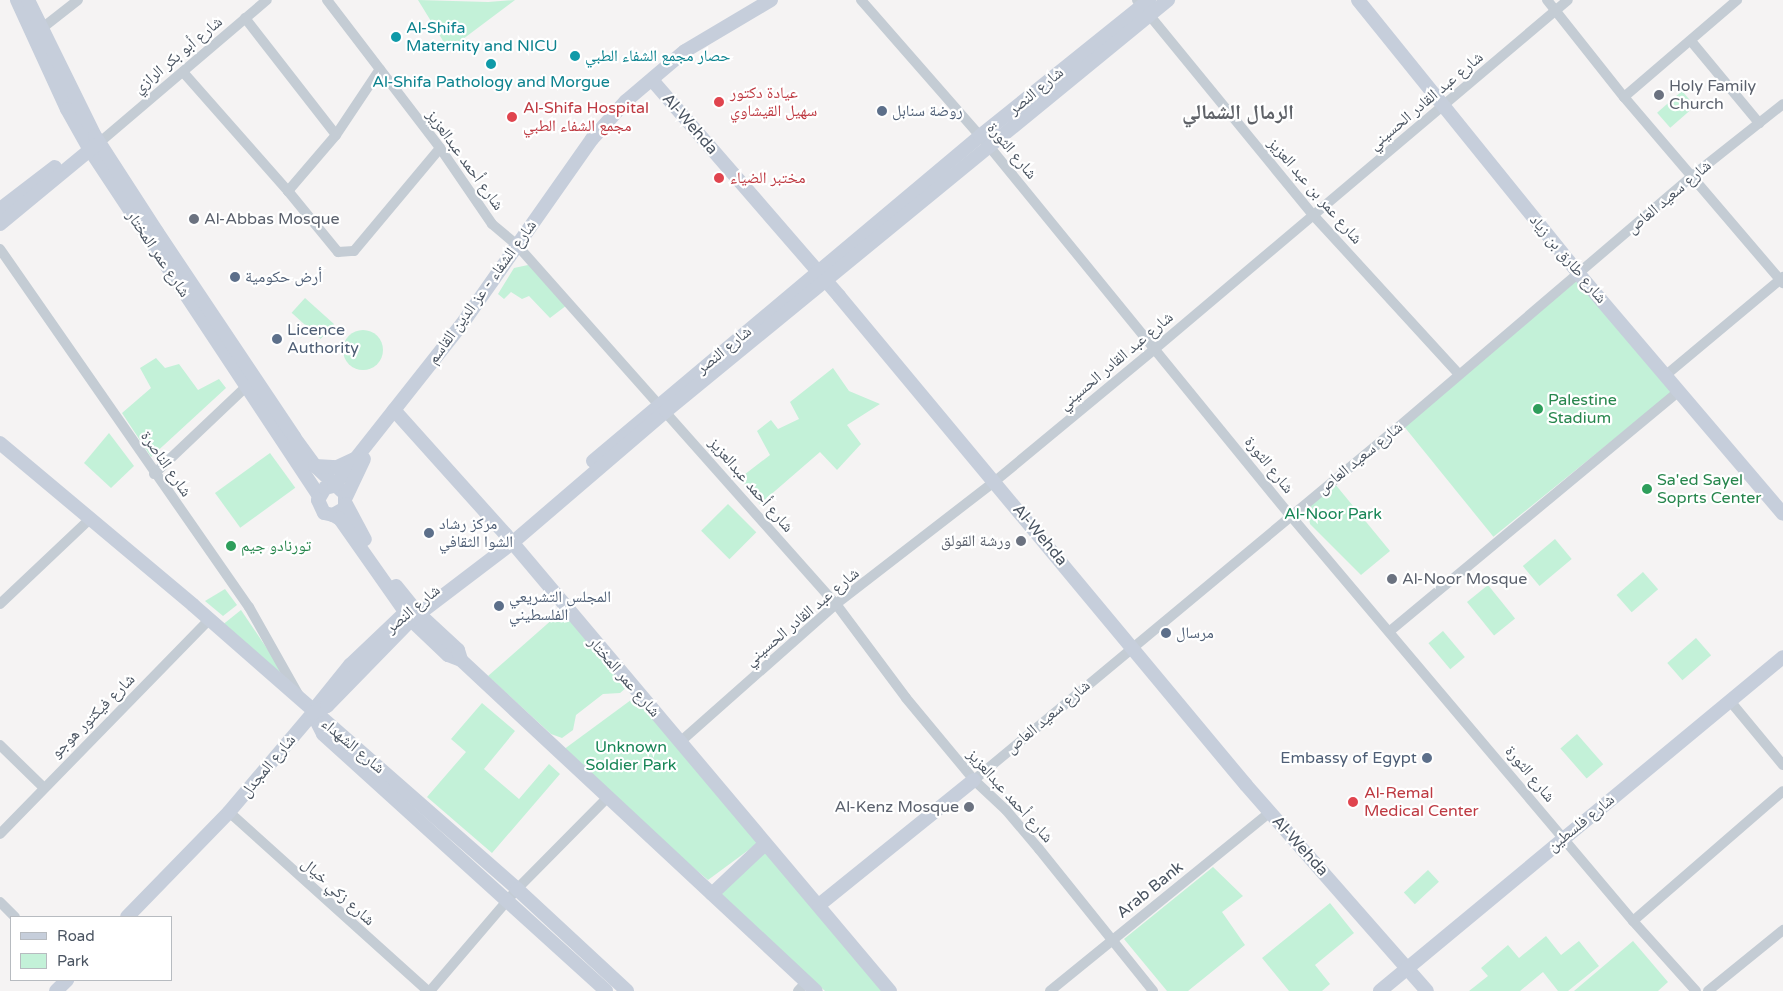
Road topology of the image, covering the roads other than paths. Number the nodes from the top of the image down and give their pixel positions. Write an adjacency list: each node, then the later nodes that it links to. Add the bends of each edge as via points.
1 (17, 0): 26 (main road, شارع عمر المختار)
2 (28, 0): 16 (main road, شارع عمر المختار)
3 (78, 0): 16 (street)
4 (266, 0): 15 (street, شارع أبو بكر الرازي)
5 (327, 0): 18 (street, شارع أحمد عبدالعزيز)
6 (771, 0): 20 (main road, شارع الشفاء - عز الدين القاسم, via 695,43)
7 (861, 0): 27 (street, شارع الثورة)
8 (1168, 0): 13 (main road, شارع النصر)
9 (1358, 0): 23 (main road, شارع طارق بن زياد)
10 (1547, 0): 14 (street)
11 (1568, 0): 14 (street, شارع عبد القادر الحسيني)
12 (1737, 0): 17 (street)
13 (1144, 5): 27 (main road, شارع النصر); 32 (street, شارع عمر بن عبد العزيز)
14 (1555, 10): 21 (street); 23 (street, شارع عبد القادر الحسيني)
15 (244, 18): 19 (street, شارع أبو بكر الرازي); 25 (street)
16 (41, 29): 26 (main road, شارع عمر المختار)
17 (1691, 41): 21 (street); 24 (street)
18 (380, 69): 25 (street); 28 (street, شارع أحمد عبدالعزيز)
19 (183, 72): 26 (street, شارع أبو بكر الرازي); 30 (street)
20 (652, 80): 34 (main road, شارع الشفاء - عز الدين القاسم, via 626,101 592,139); 37 (main road, Al-Wehda)
21 (1624, 97): 29 (street)
22 (1783, 104): 24 (street, شارع سعيد العاص)
23 (1443, 107): 32 (street, شارع عبد القادر الحسيني); 36 (main road, شارع طارق بن زياد)
24 (1760, 123): 29 (street, شارع سعيد العاص)
25 (336, 134): 30 (street)
26 (96, 141): 31 (main road); 33 (main road); 42 (main road, شارع عمر المختار)
27 (984, 141): 37 (main road, شارع النصر); 39 (street, شارع الثورة)
28 (440, 148): 30 (street, via 350,253 338,252); 34 (street, شارع أحمد عبدالعزيز, via 492,224)
29 (1691, 177): 36 (street, شارع سعيد العاص); 38 (street)
30 (288, 191)
31 (0, 210)
32 (1314, 216): 39 (street, شارع عبد القادر الحسيني); 40 (street, شارع عمر بن عبد العزيز)
33 (0, 224)
34 (516, 244): 44 (street, شارع أحمد عبدالعزيز); 45 (main road, شارع الشفاء - عز الدين القاسم, via 462,324)
35 (0, 249): 49 (street, شارع الناصرة)
36 (1578, 273): 40 (street, شارع سعيد العاص); 41 (main road, شارع طارق بن زياد)
37 (823, 277): 44 (main road, شارع النصر); 50 (main road, Al-Wehda)
38 (1782, 280): 41 (street)
39 (1156, 348): 50 (street, شارع عبد القادر الحسيني); 56 (street, شارع الثورة)
40 (1458, 373): 56 (street, شارع سعيد العاص, via 1396,429)
41 (1666, 374): 43 (main road, شارع طارق بن زياد)
42 (251, 381): 48 (main road, شارع عمر المختار); 49 (street); 52 (main road, شارع عمر المختار)
43 (1679, 391): 54 (main road, شارع طارق بن زياد); 63 (street)
44 (663, 407): 58 (main road, شارع النصر); 60 (street, شارع أحمد عبدالعزيز)
45 (394, 410): 47 (main road, شارع الشفاء - عز الدين القاسم); 58 (main road, شارع عمر المختار)
46 (0, 443): 57 (main road)
47 (367, 447): 48 (main road, via 349,465); 51 (main road); 53 (main road)
48 (315, 466): 51 (main road, شارع عمر المختار)
49 (154, 474): 66 (street, شارع الناصرة, via 249,608)
50 (994, 482): 60 (street, شارع عبد القادر الحسيني); 64 (main road, Al-Wehda)
51 (334, 486): 52 (main road, via 325,488); 53 (main road, via 342,490)
52 (319, 496): 55 (main road, via 321,509)
53 (346, 501): 55 (main road, via 342,512); 61 (main road, via 350,517)
54 (1783, 514)
55 (333, 515): 61 (main road, via 340,519)
56 (1290, 515): 63 (street, شارع الثورة); 64 (street, شارع سعيد العاص)
57 (90, 518): 59 (street); 62 (main road)
58 (509, 539): 61 (main road, شارع النصر); 69 (main road, شارع عمر المختار)
59 (0, 604)
60 (836, 604): 69 (street, شارع عبد القادر الحسيني); 72 (street, شارع أحمد عبدالعزيز, via 906,698)
61 (412, 613): 68 (main road, شارع المجدل, via 327,706); 75 (main road, via 448,655 461,660)
62 (209, 620): 66 (main road); 73 (street, شارع فيكتور هوجو)
63 (1390, 631): 79 (street, شارع الثورة)
64 (1133, 645): 72 (street, شارع سعيد العاص); 77 (main road, Al-Wehda)
65 (1783, 657): 67 (main road, شارع فلسطين)
66 (300, 699): 68 (main road, شارع الشهداء)
67 (1730, 702): 71 (street); 79 (main road, شارع فلسطين)
68 (313, 713): 76 (main road, شارع المجدل); 82 (main road, شارع الشهداء, via 323,734)
69 (680, 742): 80 (main road, شارع عمر المختار)
70 (0, 745): 73 (street)
71 (1783, 765)
72 (974, 780): 84 (main road, شارع سعيد العاص); 89 (street, شارع أحمد عبدالعزيز, via 1006,810)
73 (43, 787): 78 (street, شارع فيكتور هوجو)
74 (1783, 791): 87 (street)
75 (607, 798): 81 (main road); 82 (street)
76 (229, 812): 86 (main road, شارع المجدل); 94 (street, شارع زكي خيال)
77 (1270, 812): 89 (street, Arab Bank); 90 (main road, Al-Wehda)
78 (0, 834)
79 (1564, 837): 87 (street, شارع الثورة); 90 (main road, شارع فلسطين)
80 (765, 844): 81 (main road); 84 (main road, شارع عمر المختار)
81 (712, 894): 92 (main road)
82 (513, 895): 94 (street); 95 (main road, شارع الشهداء); 96 (main road, شارع الشهداء)
83 (0, 902): 85 (street)
84 (819, 905): 97 (main road, شارع عمر المختار)
85 (15, 916)
86 (128, 916)
87 (1633, 921): 102 (street, شارع الثورة)
88 (1783, 930): 103 (street)
89 (1112, 940): 98 (street, Arab Bank); 99 (street, شارع أحمد عبدالعزيز)
90 (1408, 968): 100 (main road, شارع فلسطين); 101 (main road, Al-Wehda)
91 (66, 981): 93 (main road)
92 (806, 988)
93 (56, 991)
94 (429, 991)
95 (606, 991)
96 (627, 991)
97 (890, 991)
98 (1050, 991)
99 (1153, 991)
100 (1380, 991)
101 (1427, 991)
102 (1696, 991)
103 (1708, 991)

